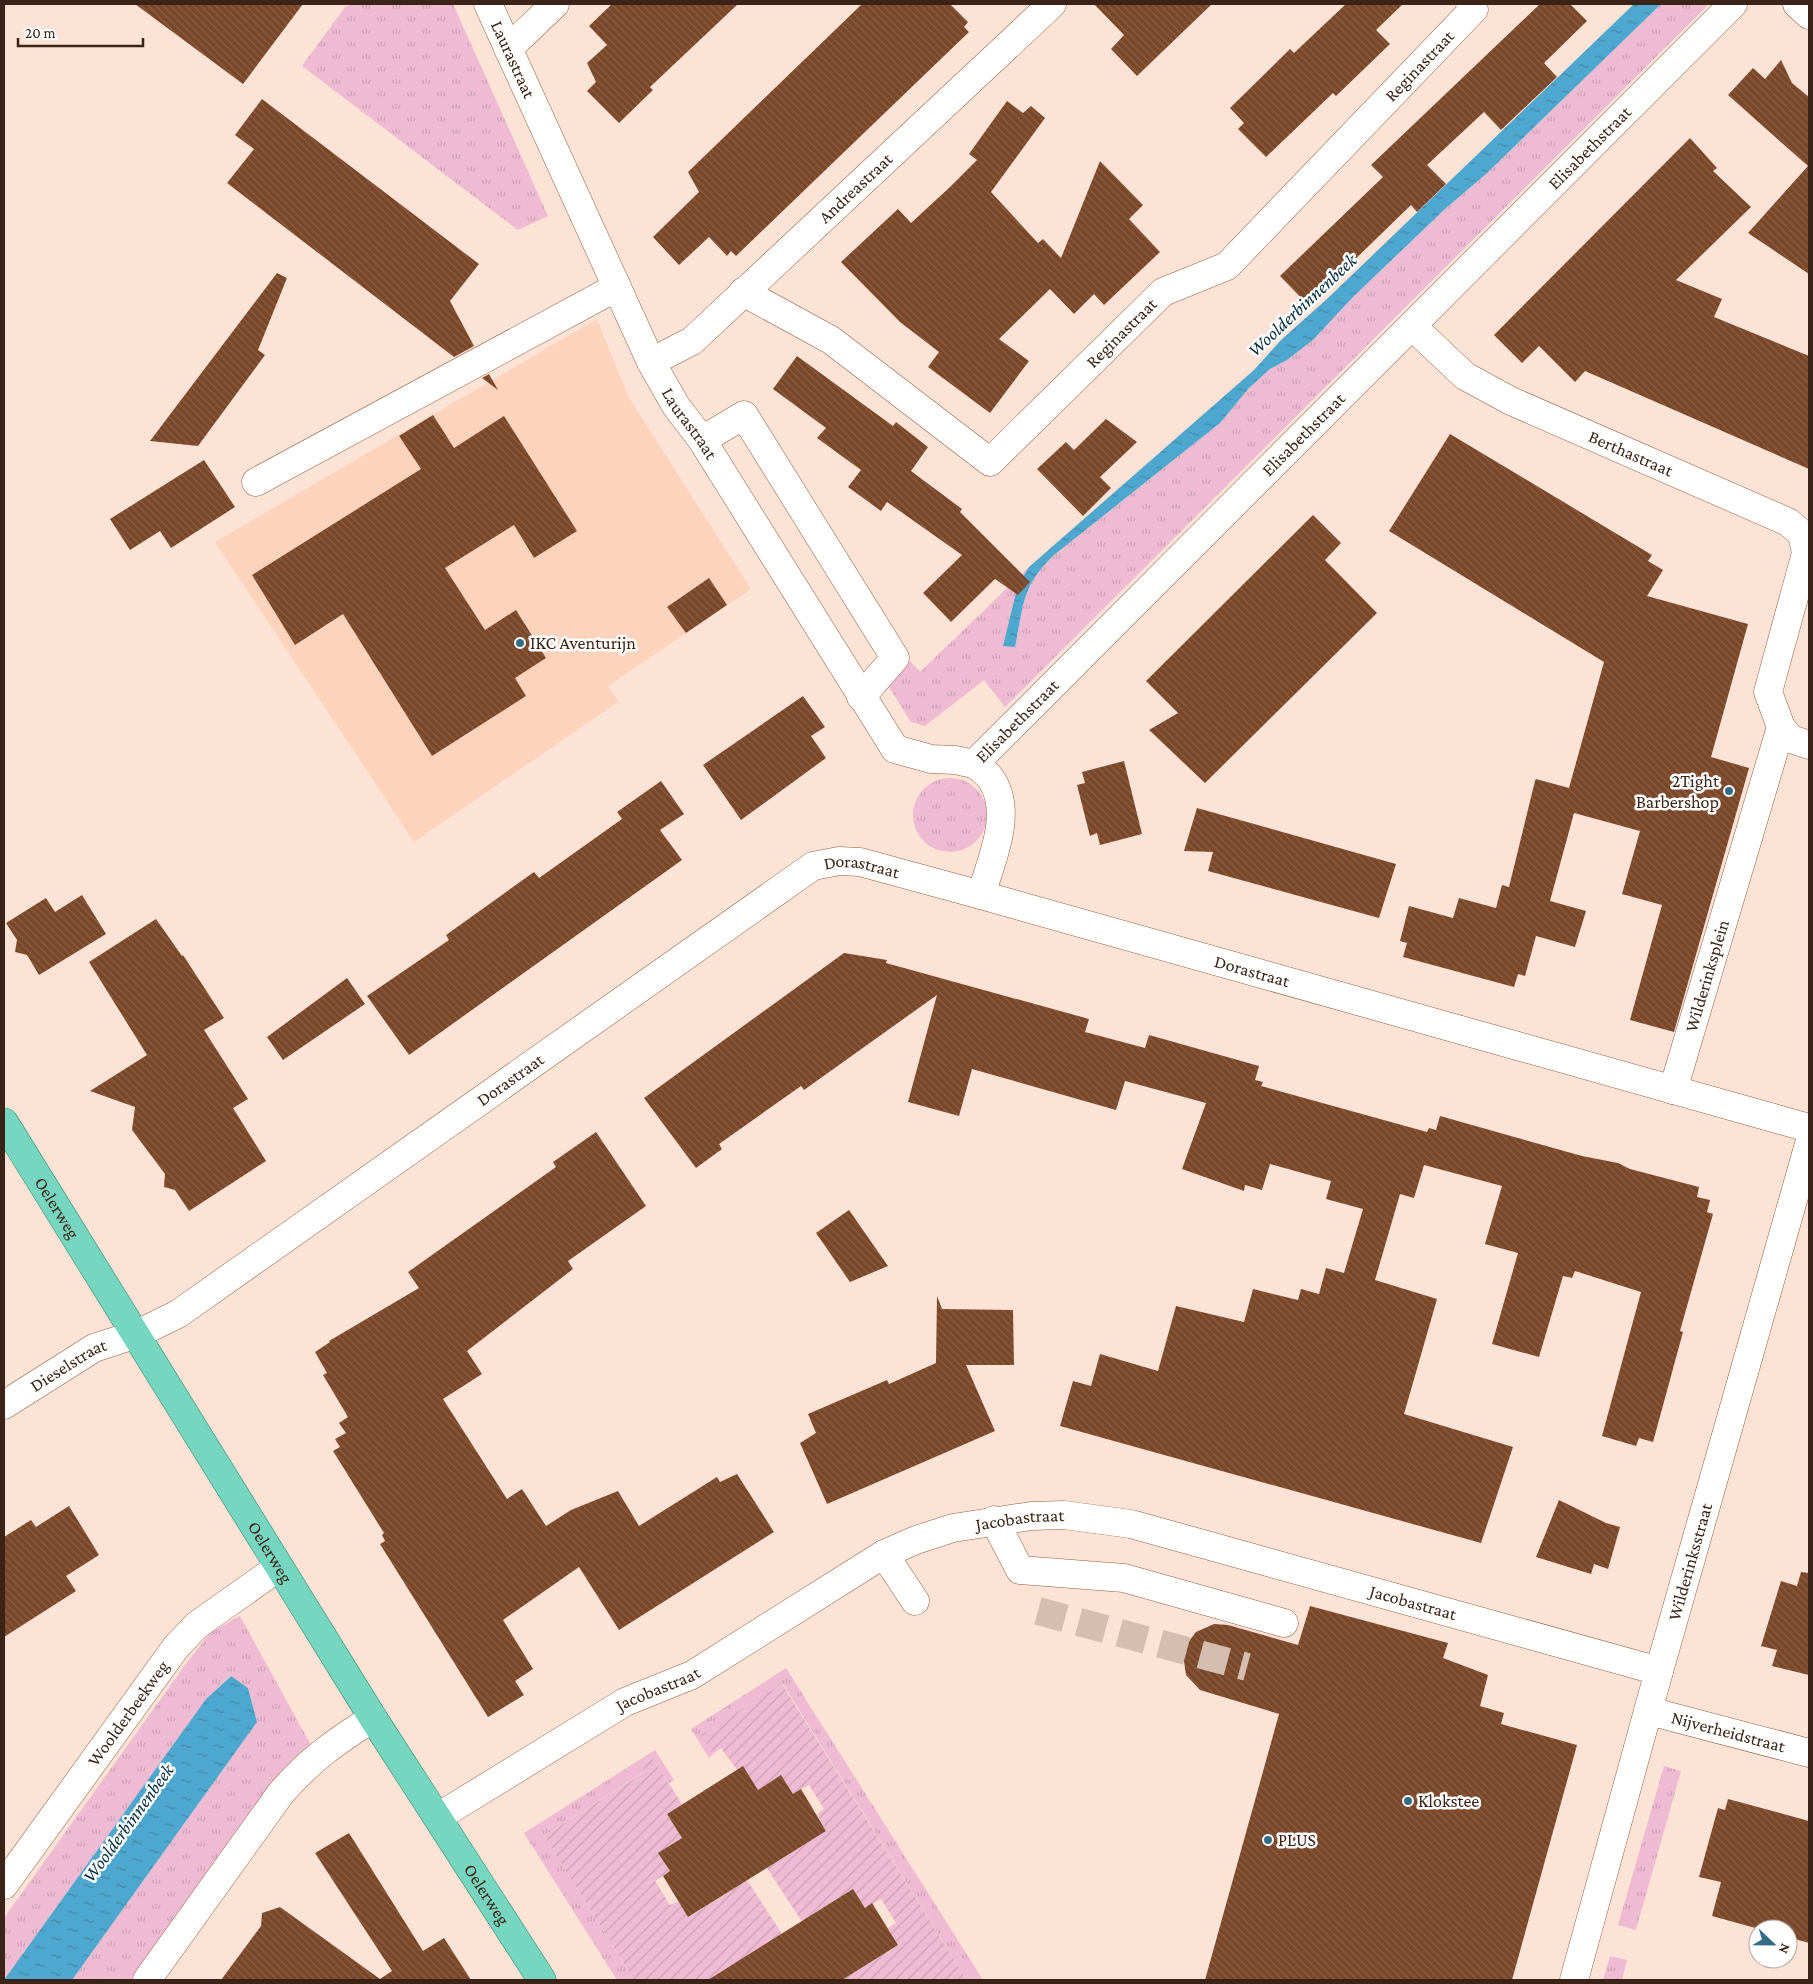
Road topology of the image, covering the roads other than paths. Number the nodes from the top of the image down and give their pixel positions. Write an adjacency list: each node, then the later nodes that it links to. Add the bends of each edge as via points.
1 (488, 4): 8 (street, Laurastraat)
2 (555, 4): 8 (street)
3 (1052, 4): 10 (street, Andreastraat)
4 (1734, 4): 11 (street, Elisabethstraat)
5 (1797, 4): 7 (street)
6 (1475, 5): 10 (street, Reginastraat, via 1227,266 1162,292 990,462 831,340)
7 (1809, 15)
8 (508, 50): 9 (street, Laurastraat)
9 (617, 287): 12 (street, Laurastraat); 14 (street)
10 (744, 292): 12 (street, Andreastraat, via 692,341)
11 (1412, 326): 16 (street, Berthastraat, via 1465,376 1497,394 1788,522 1802,534 1806,553 1768,692); 18 (street, Elisabethstraat)
12 (651, 362): 13 (street, Laurastraat, via 676,406)
13 (702, 440): 15 (street, Laurastraat); 15 (street, via 744,415 895,658)
14 (256, 482)
15 (861, 697): 18 (street, Laurastraat, via 895,749 931,760)
16 (1781, 727): 17 (street, via 1791,739); 20 (street, Wilderinksplein)
17 (1809, 745)
18 (974, 764): 19 (street, Elisabethstraat, via 991,779 1000,800 999,832)
19 (981, 895): 20 (street, Dorastraat); 24 (street, Dorastraat, via 860,862 839,861 814,866 178,1314)
20 (1673, 1090): 22 (street)
21 (4, 1122): 24 (main road, Oelerweg)
22 (1809, 1128)
23 (1809, 1144): 31 (street, Wilderinksstraat)
24 (137, 1334): 25 (street, Dieselstraat, via 94,1348); 28 (main road, Oelerweg)
25 (4, 1405)
26 (994, 1520): 27 (street, Jacobastraat, via 953,1528); 30 (street, via 1020,1570 1124,1578); 31 (street, Jacobastraat, via 1064,1515 1131,1524)
27 (884, 1554): 29 (street); 35 (street, Jacobastraat, via 692,1675 625,1702)
28 (279, 1567): 33 (main road, Oelerweg); 36 (street, Woolderbeekweg, via 197,1625 176,1647)
29 (915, 1601)
30 (1284, 1623)
31 (1659, 1671): 32 (street, Wilderinksstraat)
32 (1649, 1711): 34 (street, Nijverheidstraat); 39 (street, Wilderinksstraat)
33 (373, 1718): 35 (main road, Oelerweg); 37 (street, via 306,1764 282,1792)
34 (1809, 1753)
35 (438, 1817): 38 (main road, Oelerweg)
36 (4, 1885)
37 (147, 1980)
38 (542, 1980)
39 (1574, 1980)

